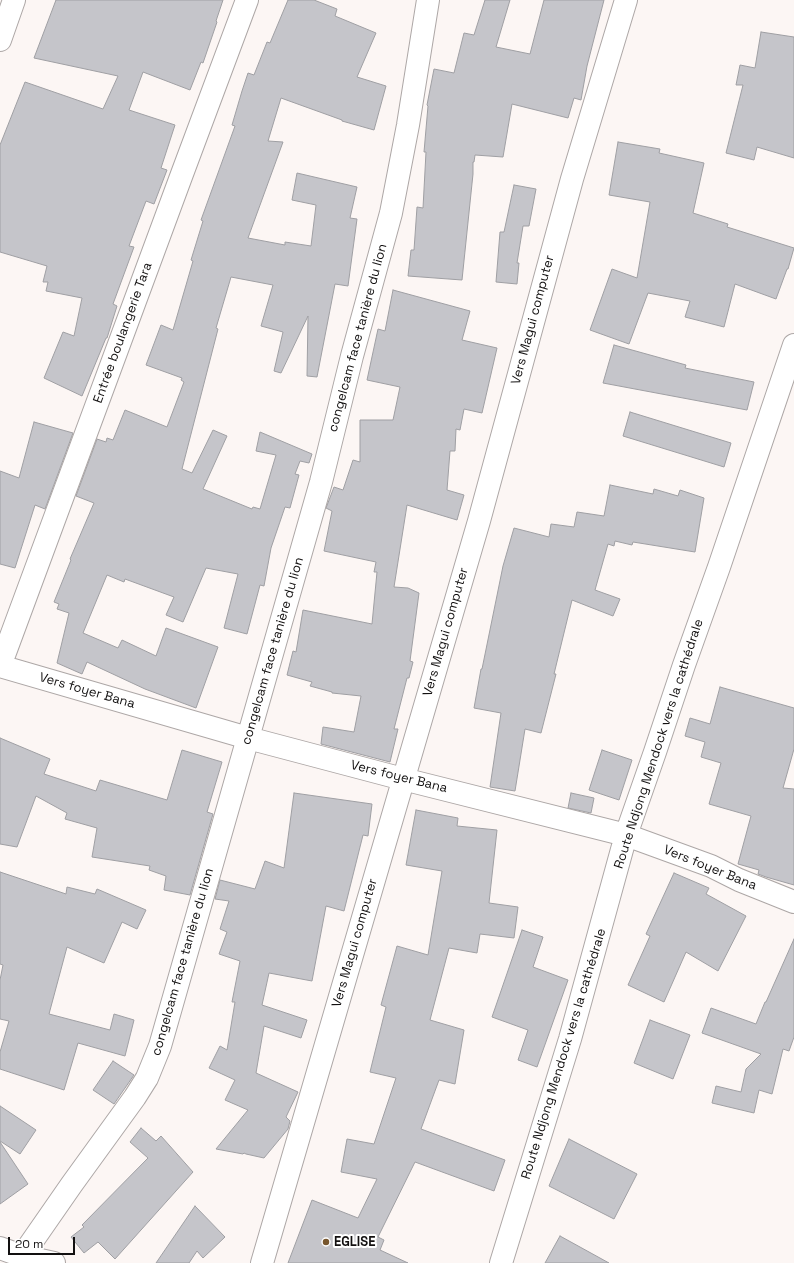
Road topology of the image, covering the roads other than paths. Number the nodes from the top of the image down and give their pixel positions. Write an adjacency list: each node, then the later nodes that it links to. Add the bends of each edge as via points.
1 (14, 0): 5 (street)
2 (248, 0): 7 (street, Entrée boulangerie Tara)
3 (428, 0): 8 (street, congelcam face tanière du lion, via 391,213 321,482)
4 (626, 0): 9 (street, Vers Magui computer, via 572,179 479,521)
5 (0, 40)
6 (794, 345): 10 (street, Route Ndjong Mendock vers la cathédrale)
7 (0, 666): 8 (street, Vers foyer Bana)
8 (248, 738): 9 (street, Vers foyer Bana); 13 (street, congelcam face tanière du lion, via 160,1046 147,1078)
9 (403, 779): 10 (street, Vers foyer Bana); 15 (street, Vers Magui computer)
10 (626, 835): 11 (street, Vers foyer Bana, via 711,866); 16 (street, Route Ndjong Mendock vers la cathédrale, via 570,1039)
11 (794, 902)
12 (0, 1248): 13 (street)
13 (22, 1260): 14 (street)
14 (54, 1263)
15 (262, 1263)
16 (501, 1263)

